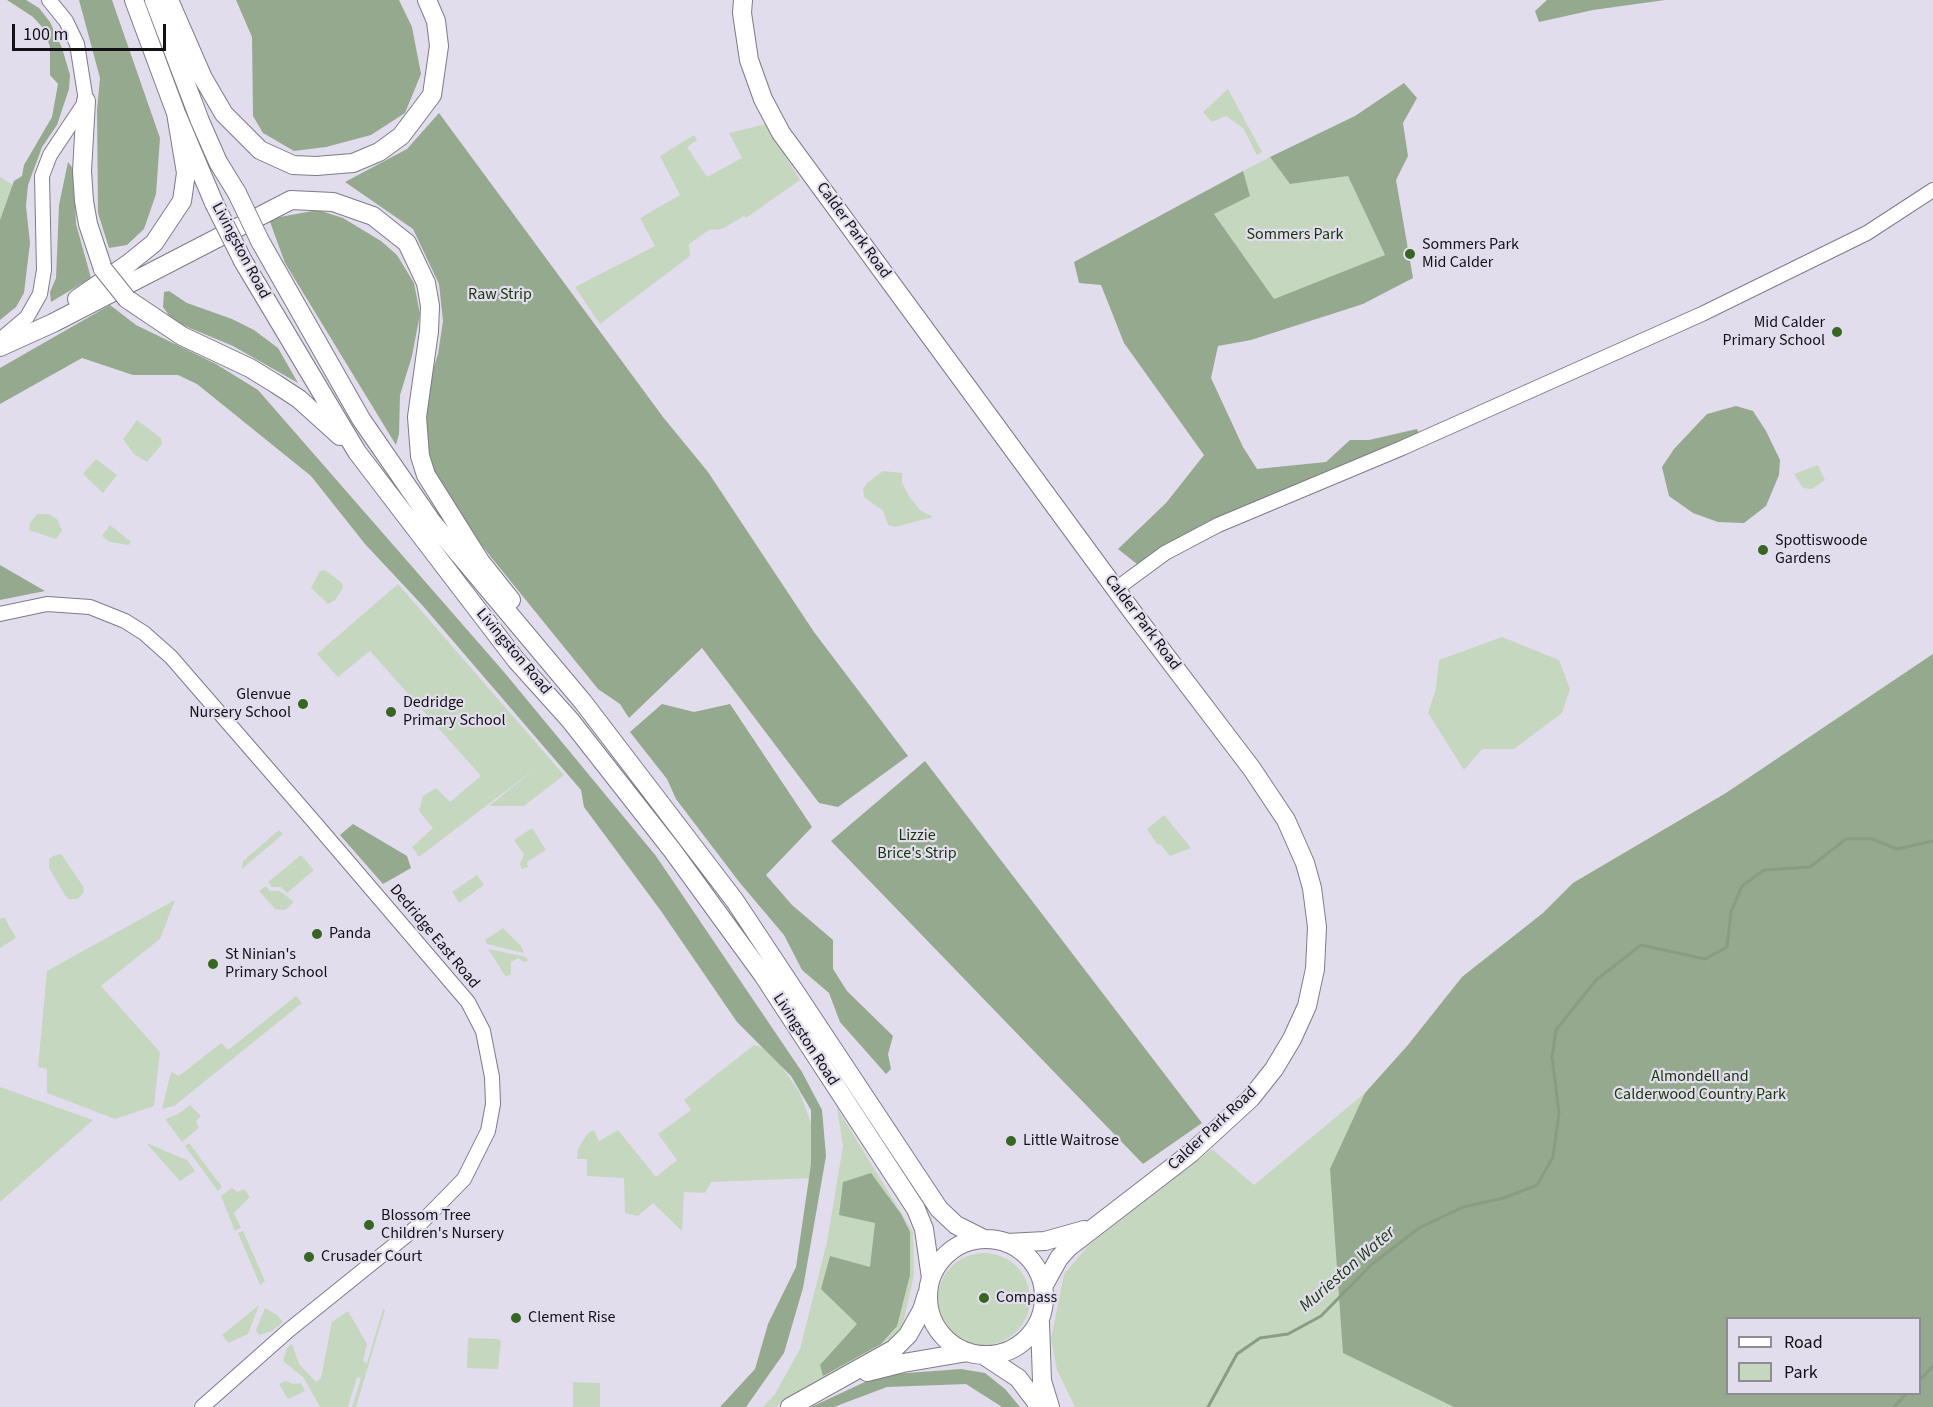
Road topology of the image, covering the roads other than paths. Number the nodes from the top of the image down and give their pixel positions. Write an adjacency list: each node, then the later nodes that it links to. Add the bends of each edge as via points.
1 (49, 0): 5 (street, via 66,21 76,44)
2 (426, 0): 4 (main road, via 436,21 438,46 432,95 401,136 379,152 352,163 316,166 293,165 260,150 224,114)
3 (743, 0): 12 (main road, Calder Park Road, via 749,60 781,133)
4 (153, 2): 6 (main road, Livingston Road); 14 (main road, Livingston Road, bridge, via 218,162 361,419 465,565)
5 (86, 101): 9 (street, via 50,155 42,177 44,270 40,294 27,317); 11 (main road, bridge, via 84,201 103,269 127,299 182,336 250,368 299,399)
6 (176, 113): 8 (main road, via 186,172 182,201 154,243); 11 (main road, Livingston Road, bridge, via 213,203 243,261)
7 (1933, 190): 12 (street, via 1866,233 1702,314 1391,453 1218,525 1165,552)
8 (36, 329): 10 (main road); 14 (main road, via 291,200 333,202 373,216 406,243 426,283 429,331 417,417 420,456 426,475 480,561)
9 (0, 339)
10 (0, 347)
11 (357, 452): 18 (main road, Livingston Road, via 516,660 570,720 722,916 916,1209 924,1229)
12 (1116, 590): 15 (main road, Calder Park Road, via 1286,820 1312,888 1317,949 1300,1023 1284,1054 1251,1098 1174,1167)
13 (0, 614): 23 (street, Dedridge East Road, via 47,604 90,607 144,633 171,657 468,1002 483,1031 493,1104 489,1131 464,1179 418,1226 289,1330)
14 (583, 702): 16 (main road, Livingston Road, via 735,901 939,1209 956,1225)
15 (1094, 1227): 17 (main road, via 1045,1241); 19 (main road, Calder Park Road, via 1059,1258)
16 (984, 1239): 17 (main road); 18 (main road, via 952,1250 934,1269)
17 (1007, 1243): 19 (main road, via 1031,1259)
18 (930, 1282): 21 (main road, via 928,1306 934,1324 944,1338); 22 (main road, via 922,1310 908,1335 894,1349)
19 (1044, 1285): 20 (main road)
20 (1040, 1322): 21 (main road, via 1020,1345 1001,1354); 26 (main road, via 1042,1381)
21 (975, 1354): 22 (main road, via 881,1367); 25 (main road, via 1018,1378)
22 (831, 1385): 24 (main road)
23 (202, 1407)
24 (790, 1407)
25 (1041, 1407)
26 (1050, 1407)

